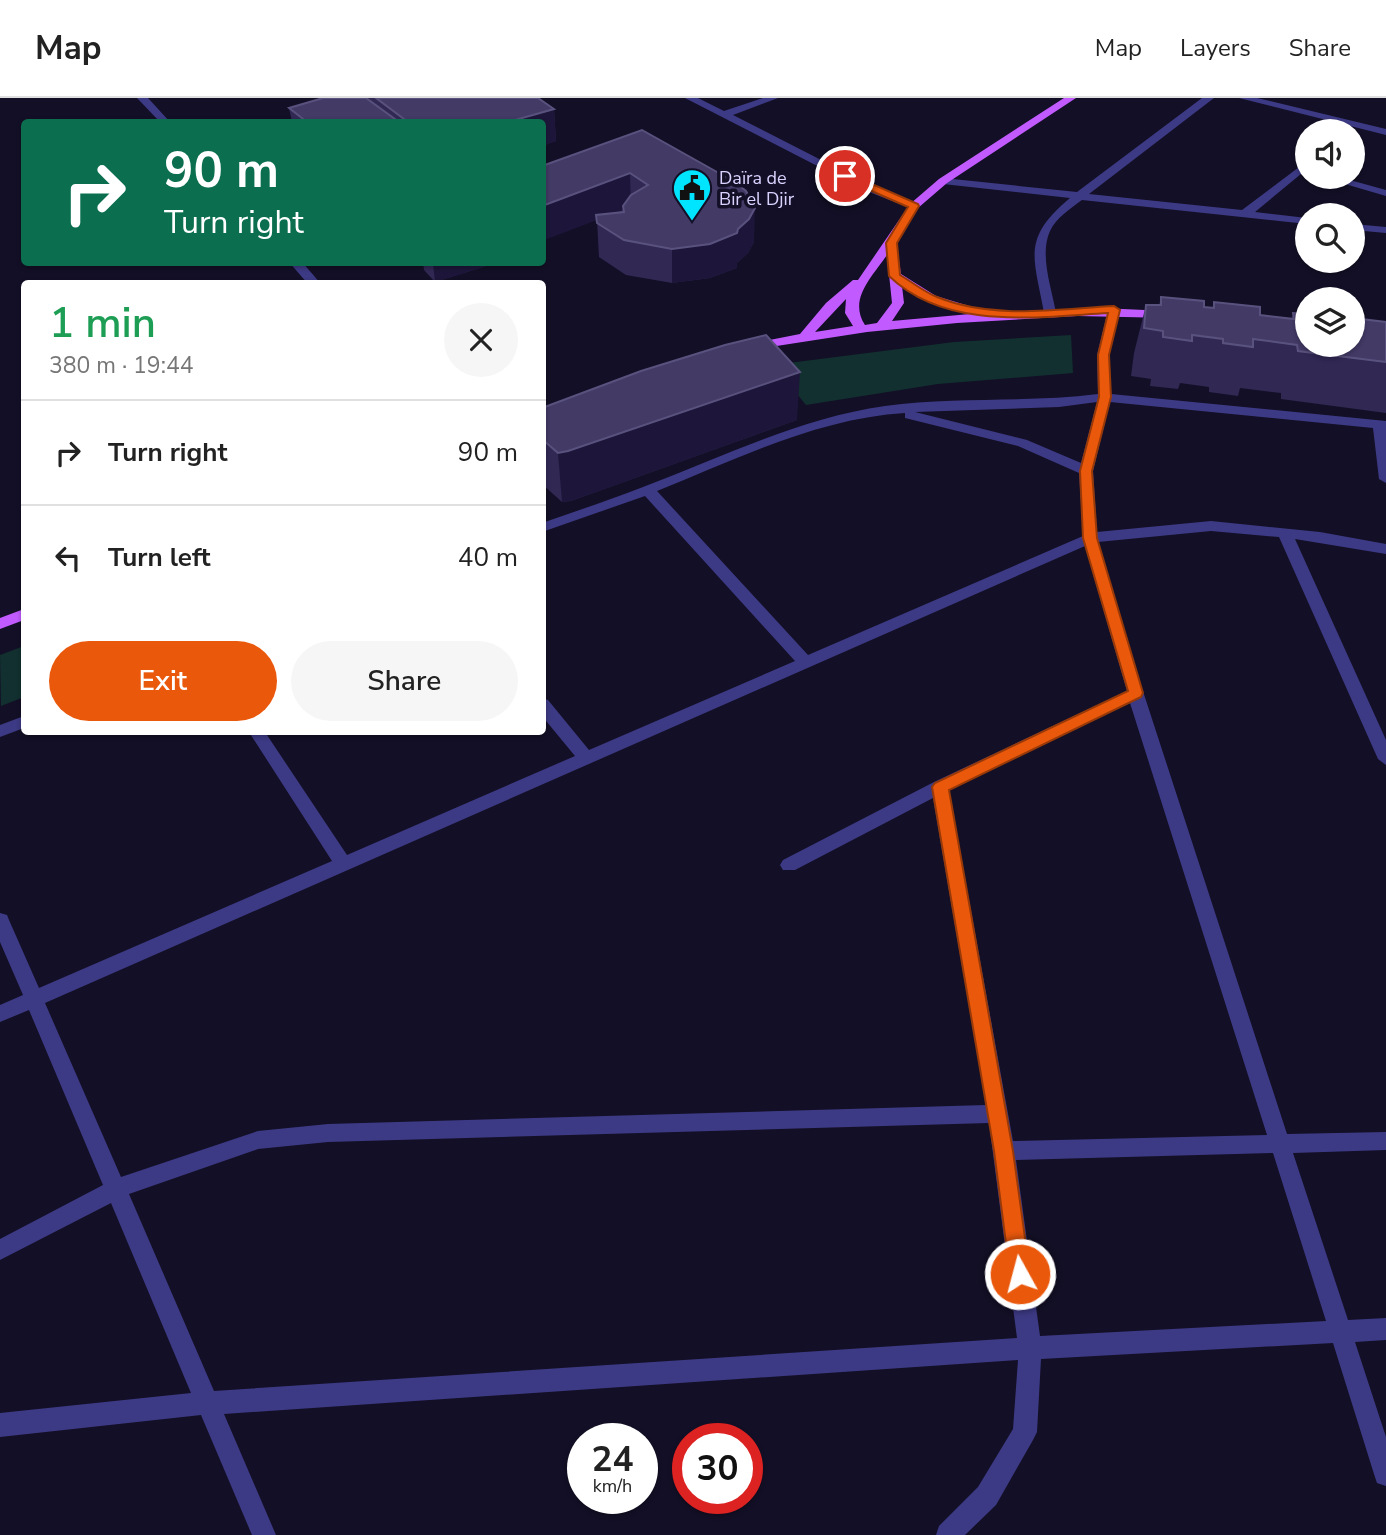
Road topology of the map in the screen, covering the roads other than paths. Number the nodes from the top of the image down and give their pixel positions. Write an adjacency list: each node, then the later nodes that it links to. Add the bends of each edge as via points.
1 (142, 98): 8 (street)
2 (690, 98): 7 (street)
3 (773, 98): 7 (street)
4 (1071, 98): 13 (main road)
5 (1209, 98): 16 (street)
6 (1244, 98): 9 (street)
7 (723, 115): 17 (street)
8 (162, 119)
9 (1317, 119)
10 (1365, 130): 11 (street)
11 (1386, 132)
12 (1295, 176): 18 (street)
13 (943, 181): 16 (street); 17 (main road)
14 (1365, 187): 15 (street)
15 (1386, 192)
16 (1077, 198): 18 (street); 28 (street, via 1046,225 1040,247)
17 (914, 206): 22 (main road)
18 (1245, 215): 19 (street)
19 (1295, 220)
20 (1365, 227): 21 (street)
21 (1386, 230)
22 (891, 243): 24 (main road); 25 (main road)
23 (299, 266): 26 (street)
24 (867, 274): 32 (main road, via 850,305); 33 (main road, via 830,306)
25 (895, 276): 29 (main road, via 932,299); 31 (main road, via 898,303)
26 (311, 280)
27 (1114, 310): 28 (main road); 30 (main road); 35 (street, via 1103,355)
28 (1050, 313): 29 (main road)
29 (1007, 315): 31 (main road)
30 (1175, 315)
31 (882, 325): 32 (main road)
32 (861, 328): 33 (main road)
33 (805, 336): 34 (main road)
34 (733, 351)
35 (1105, 397): 36 (street); 37 (street); 38 (street)
36 (885, 410): 38 (street, via 1017,439); 40 (street, via 764,442)
37 (1383, 425): 39 (street)
38 (1086, 471): 43 (street)
39 (1386, 479)
40 (648, 490): 41 (street); 47 (street)
41 (546, 524)
42 (1285, 534): 43 (street, via 1212,526); 44 (street); 54 (street)
43 (1090, 538): 47 (street); 48 (street)
44 (1386, 549)
45 (21, 615): 46 (main road)
46 (0, 624)
47 (805, 662): 53 (street)
48 (1136, 693): 55 (street); 63 (street)
49 (546, 709): 53 (street)
50 (21, 723): 51 (street)
51 (0, 731)
52 (259, 735): 56 (street)
53 (586, 758): 56 (street)
54 (1386, 760)
55 (940, 787): 57 (street); 61 (street)
56 (342, 864): 59 (street)
57 (789, 865)
58 (0, 920): 59 (street)
59 (34, 999): 60 (street); 65 (street)
60 (0, 1014)
61 (998, 1114): 64 (street); 65 (street, via 328,1133 258,1140)
62 (1386, 1142): 63 (street)
63 (1280, 1143): 64 (street); 68 (street)
64 (1004, 1151): 69 (street)
65 (116, 1189): 66 (street); 70 (street)
66 (0, 1250)
67 (1386, 1329): 68 (street)
68 (1340, 1330): 69 (street); 72 (street)
69 (1030, 1348): 70 (street); 74 (street, via 1025,1432 987,1496)
70 (207, 1403): 71 (street); 73 (street)
71 (0, 1425)
72 (1386, 1475)
73 (264, 1535)
74 (948, 1535)

